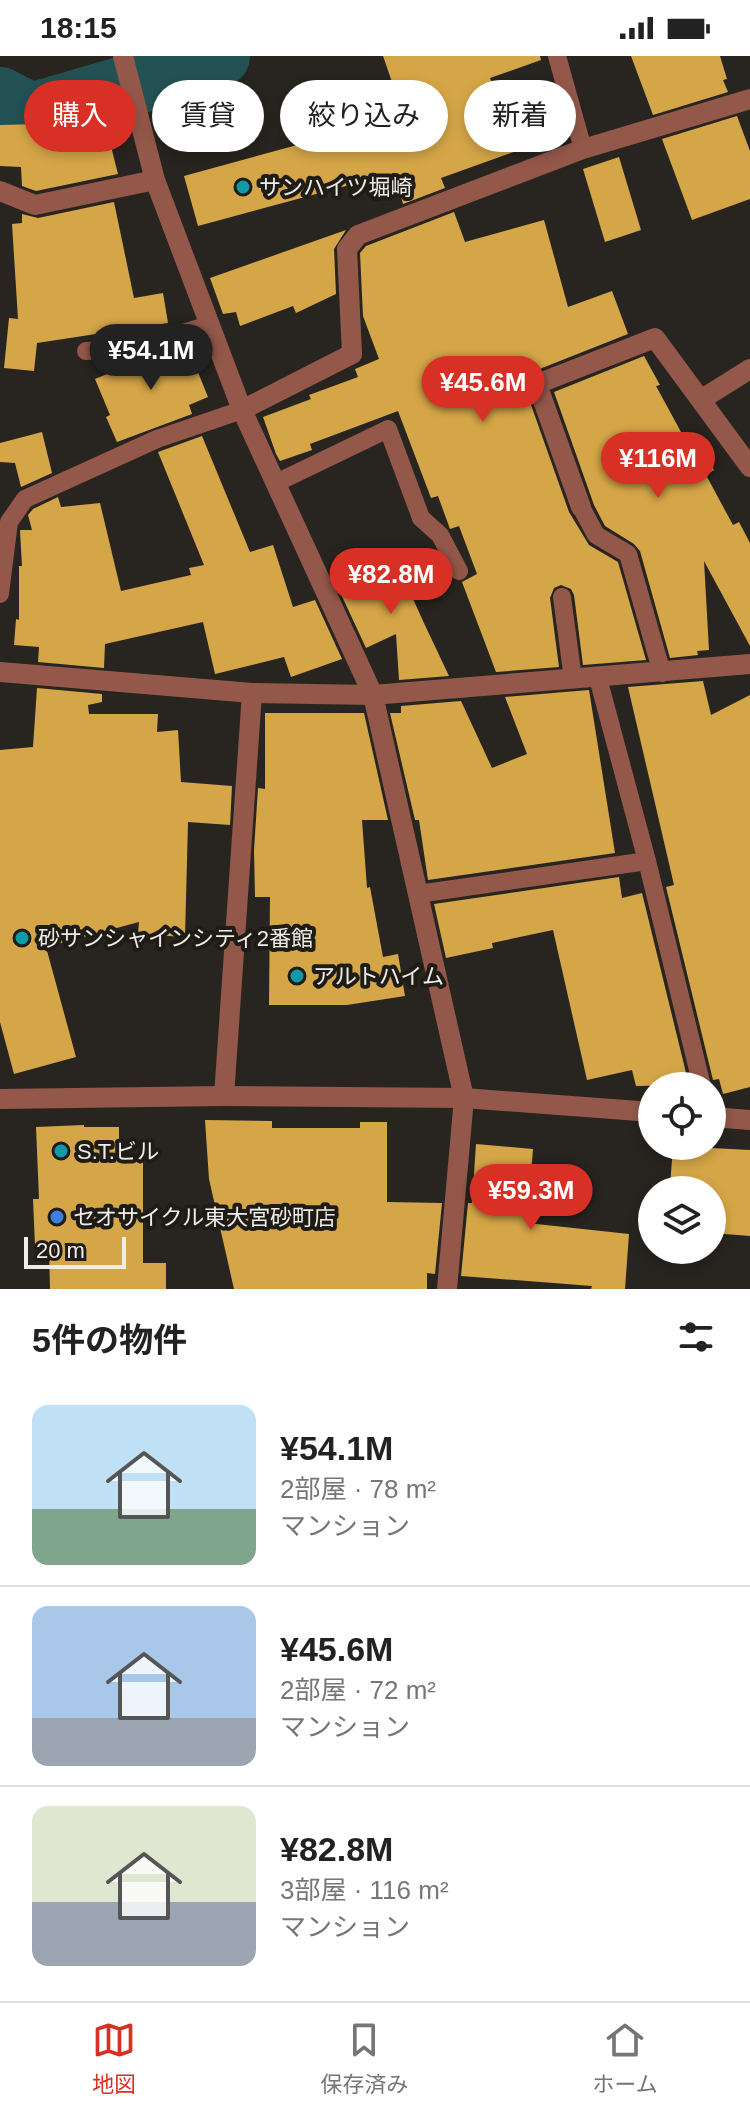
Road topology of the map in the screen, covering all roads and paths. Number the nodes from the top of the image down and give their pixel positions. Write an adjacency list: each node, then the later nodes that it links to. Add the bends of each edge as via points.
1 (123, 56): 5 (street)
2 (557, 56): 4 (lane)
3 (750, 99): 4 (street)
4 (583, 149): 11 (street, via 358,235 347,249 352,354)
5 (155, 180): 6 (street, via 35,205); 7 (street)
6 (0, 191)
7 (210, 325): 8 (lane, via 129,349); 11 (street)
8 (86, 351)
9 (750, 369): 10 (street)
10 (702, 399): 12 (street); 14 (street, via 655,338 537,384)
11 (242, 410): 13 (street); 16 (lane, via 157,439 25,499 9,522)
12 (750, 467)
13 (276, 483): 15 (lane, via 388,429 421,518 440,535); 24 (street)
14 (581, 507): 20 (lane, via 596,535 628,554)
15 (459, 571)
16 (0, 594)
17 (562, 597): 22 (lane)
18 (750, 664): 20 (street)
19 (0, 672): 23 (street)
20 (662, 673): 21 (street)
21 (598, 678): 22 (street); 25 (lane)
22 (573, 679): 24 (street)
23 (252, 693): 24 (street); 28 (street)
24 (373, 695): 26 (street)
25 (647, 861): 26 (lane); 27 (lane)
26 (418, 894): 29 (street)
27 (699, 1072)
28 (224, 1096): 29 (street); 30 (street)
29 (464, 1098): 31 (street); 34 (street)
30 (0, 1099)
31 (638, 1111)
32 (726, 1118): 33 (street)
33 (750, 1120)
34 (447, 1289)

